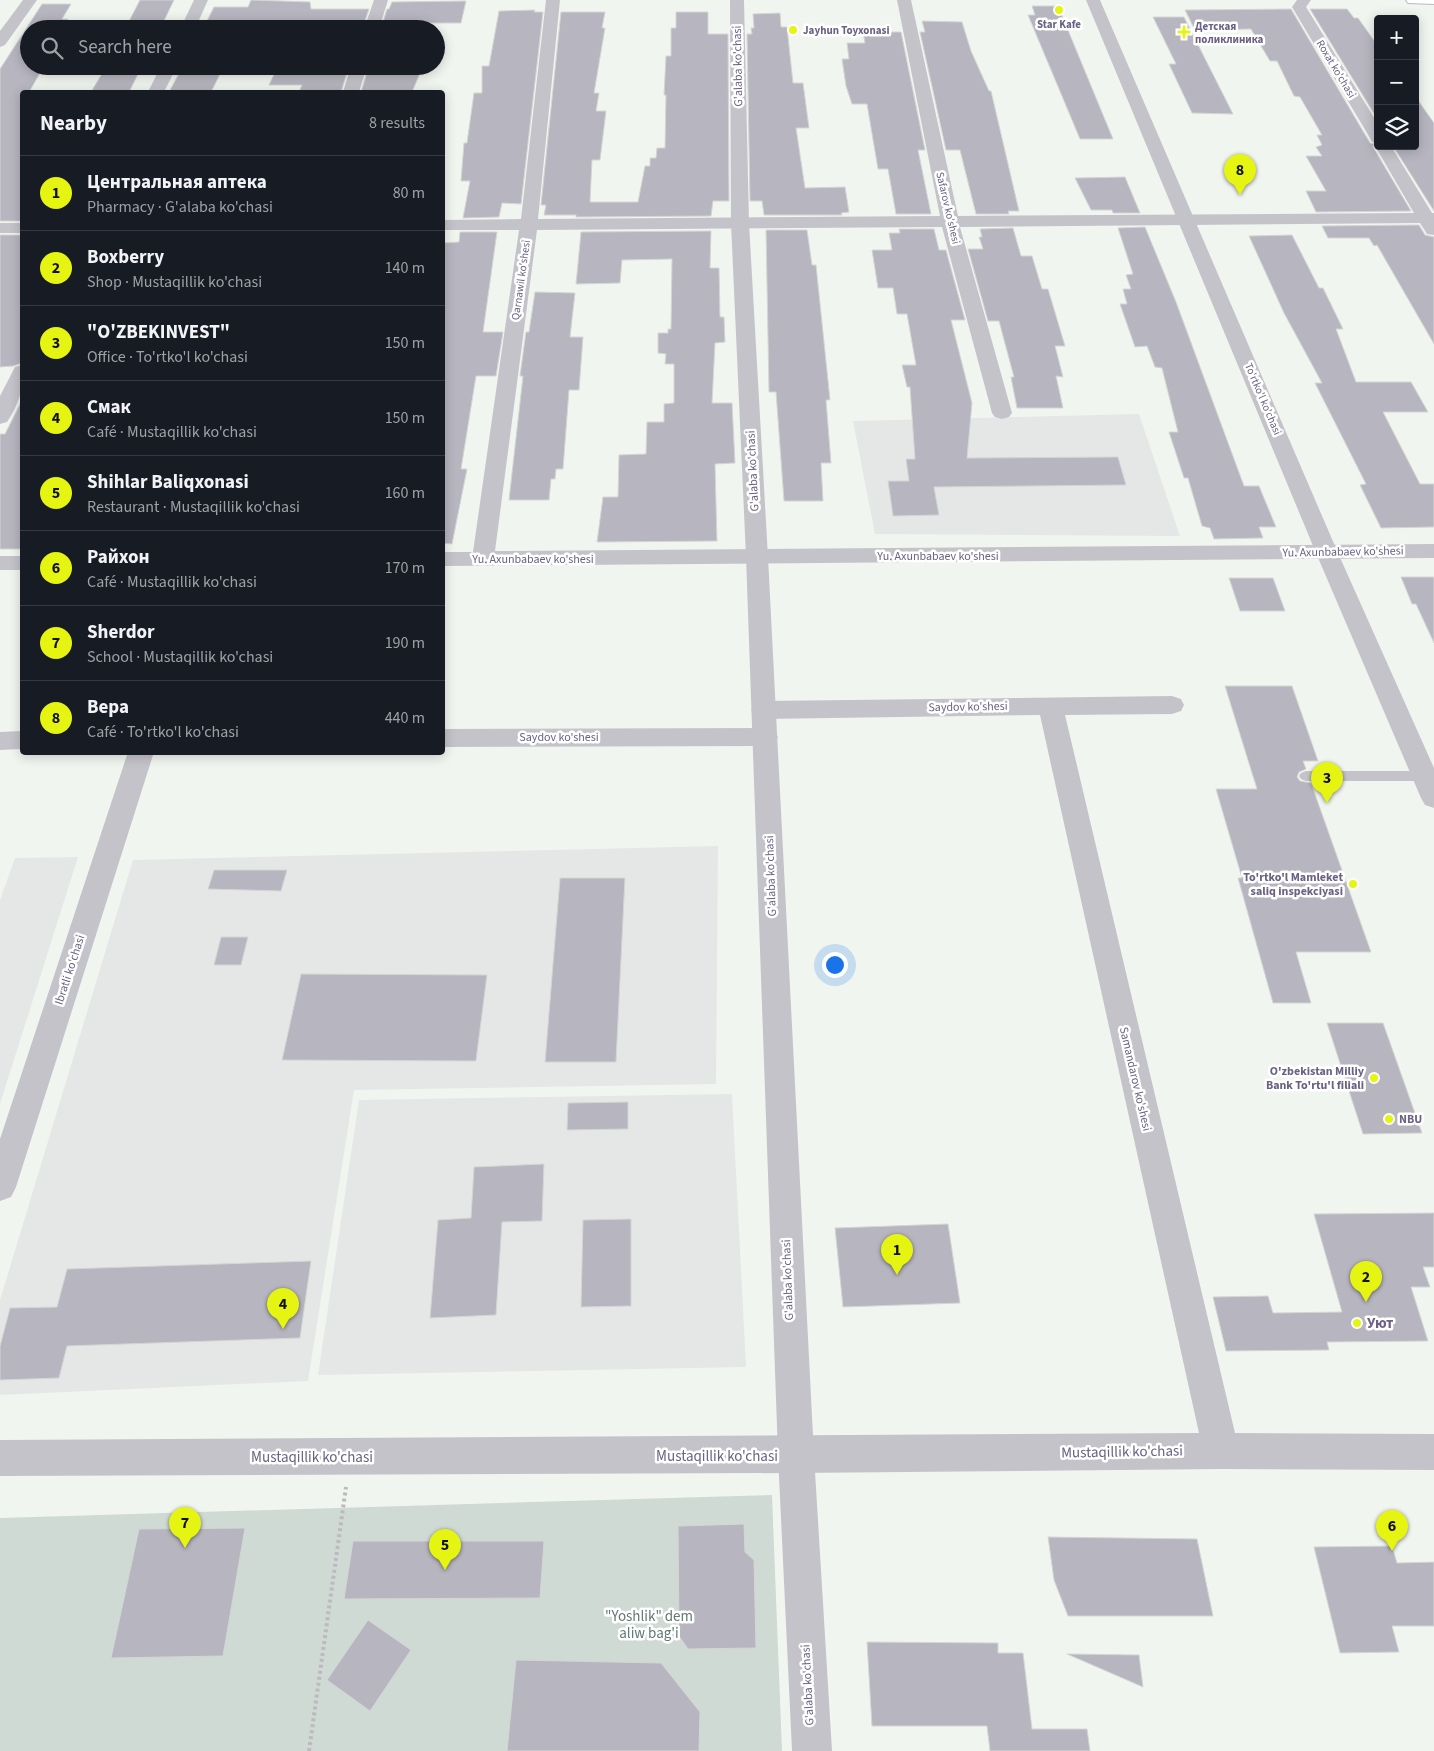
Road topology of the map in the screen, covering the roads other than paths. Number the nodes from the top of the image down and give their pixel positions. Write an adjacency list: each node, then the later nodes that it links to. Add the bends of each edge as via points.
1 (30, 0): 13 (street)
2 (201, 0): 11 (street)
3 (381, 0): 12 (street)
4 (553, 0): 24 (street, Qarnawil ko'shesi)
5 (737, 0): 22 (street, G'alaba ko'chasi)
6 (904, 0): 21 (street, Safarov ko'shesi)
7 (1094, 0): 20 (street, To'rtko'l ko'chasi)
8 (1304, 0): 18 (street, Roxat ko'chasi, via 1299,7)
9 (1413, 0): 10 (main road)
10 (1434, 0)
11 (191, 20)
12 (375, 20)
13 (0, 42)
14 (164, 75): 16 (street)
15 (356, 75): 17 (street)
16 (157, 90)
17 (352, 90)
18 (1374, 131)
19 (1385, 150): 23 (street)
20 (1186, 218): 21 (street); 23 (street); 32 (street, To'rtko'l ko'chasi)
21 (950, 222): 22 (street); 29 (street, Safarov ko'shesi)
22 (740, 223): 24 (street); 33 (street, G'alaba ko'chasi)
23 (1431, 223)
24 (529, 224): 25 (street); 35 (street, Qarnawil ko'shesi)
25 (445, 225)
26 (0, 228): 27 (street)
27 (20, 228)
28 (20, 375): 30 (street)
29 (1002, 414)
30 (0, 418)
31 (1434, 551): 32 (street, Yu. Axunbabaev ko'shesi)
32 (1328, 553): 33 (street, Yu. Axunbabaev ko'shesi); 47 (street, To'rtko'l ko'chasi)
33 (757, 557): 35 (street, Yu. Axunbabaev ko'shesi); 40 (street, G'alaba ko'chasi)
34 (445, 559): 35 (street, Yu. Axunbabaev ko'shesi)
35 (483, 559)
36 (0, 563): 37 (street)
37 (20, 563)
38 (1172, 705): 39 (street, Saydov ko'shesi)
39 (1050, 706): 40 (street, Saydov ko'shesi); 50 (street, Samandarov ko'shesi)
40 (764, 710): 41 (street, G'alaba ko'chasi)
41 (765, 736): 42 (street, Saydov ko'shesi); 52 (street, G'alaba ko'chasi)
42 (445, 738)
43 (20, 740): 44 (street)
44 (0, 741)
45 (140, 755): 49 (street, Ibratli ko'chasi)
46 (1306, 776): 47 (lane)
47 (1424, 776): 48 (street, To'rtko'l ko'chasi)
48 (1434, 798)
49 (0, 1187)
50 (1220, 1451): 51 (street, Mustaqillik ko'chasi); 52 (street, Mustaqillik ko'chasi)
51 (1434, 1452)
52 (796, 1455): 53 (street, Mustaqillik ko'chasi); 54 (street, G'alaba ko'chasi)
53 (0, 1458)
54 (812, 1751)

